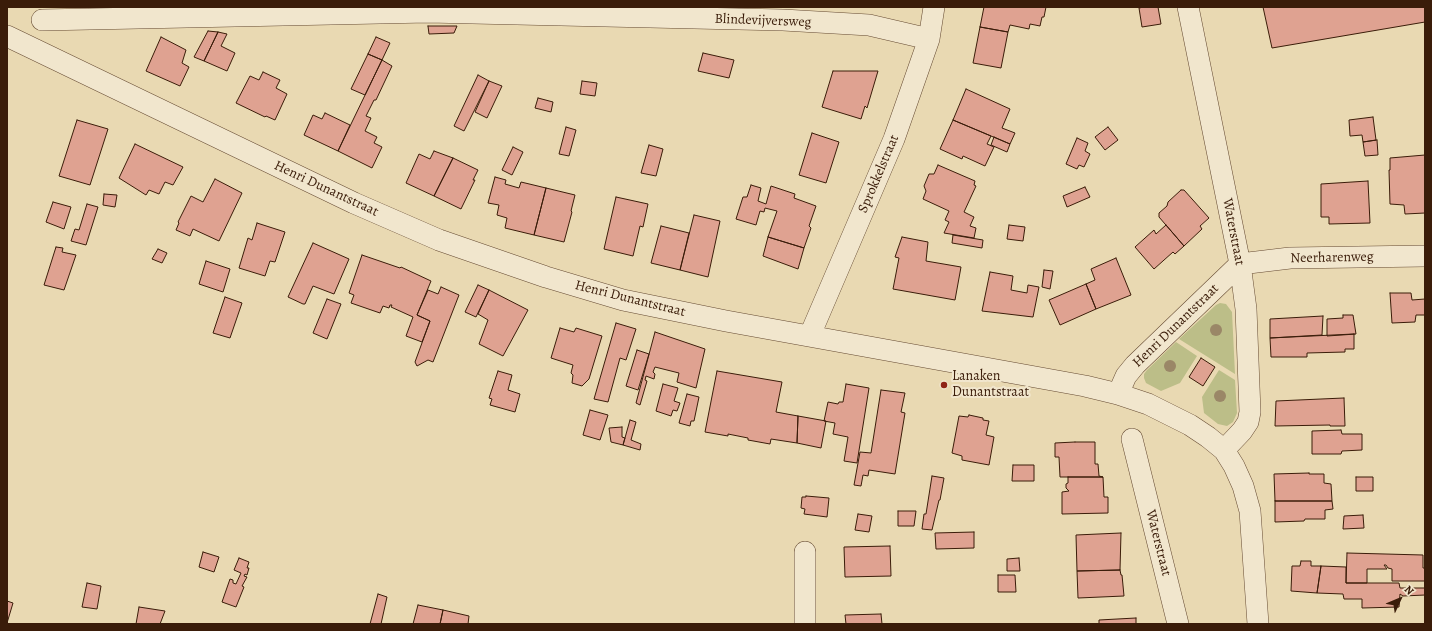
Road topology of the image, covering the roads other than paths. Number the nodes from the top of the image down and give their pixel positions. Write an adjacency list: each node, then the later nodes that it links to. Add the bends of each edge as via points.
1 (934, 7): 4 (street, Sprokkelstraat)
2 (1188, 7): 7 (street, Waterstraat)
3 (42, 13): 4 (street, Blindevijversweg, via 428,12 791,21 869,25); 5 (street)
4 (929, 39): 8 (street, Sprokkelstraat, via 894,139)
5 (14, 40): 8 (street, Henri Dunantstraat, via 354,203 439,240 546,278 623,300)
6 (1425, 256): 7 (street, Neerharenweg, via 1290,258)
7 (1240, 264): 9 (street, Henri Dunantstraat, via 1135,365 1126,376); 11 (street, Waterstraat, via 1246,309 1250,412 1248,422 1242,431)
8 (810, 335): 9 (street, Henri Dunantstraat)
9 (1118, 394): 11 (street, via 1148,404 1190,424)
10 (1132, 439): 14 (street, Waterstraat)
11 (1224, 450): 15 (street, via 1243,486 1250,511)
12 (805, 552): 13 (street)
13 (806, 624)
14 (1178, 624)
15 (1258, 624)

